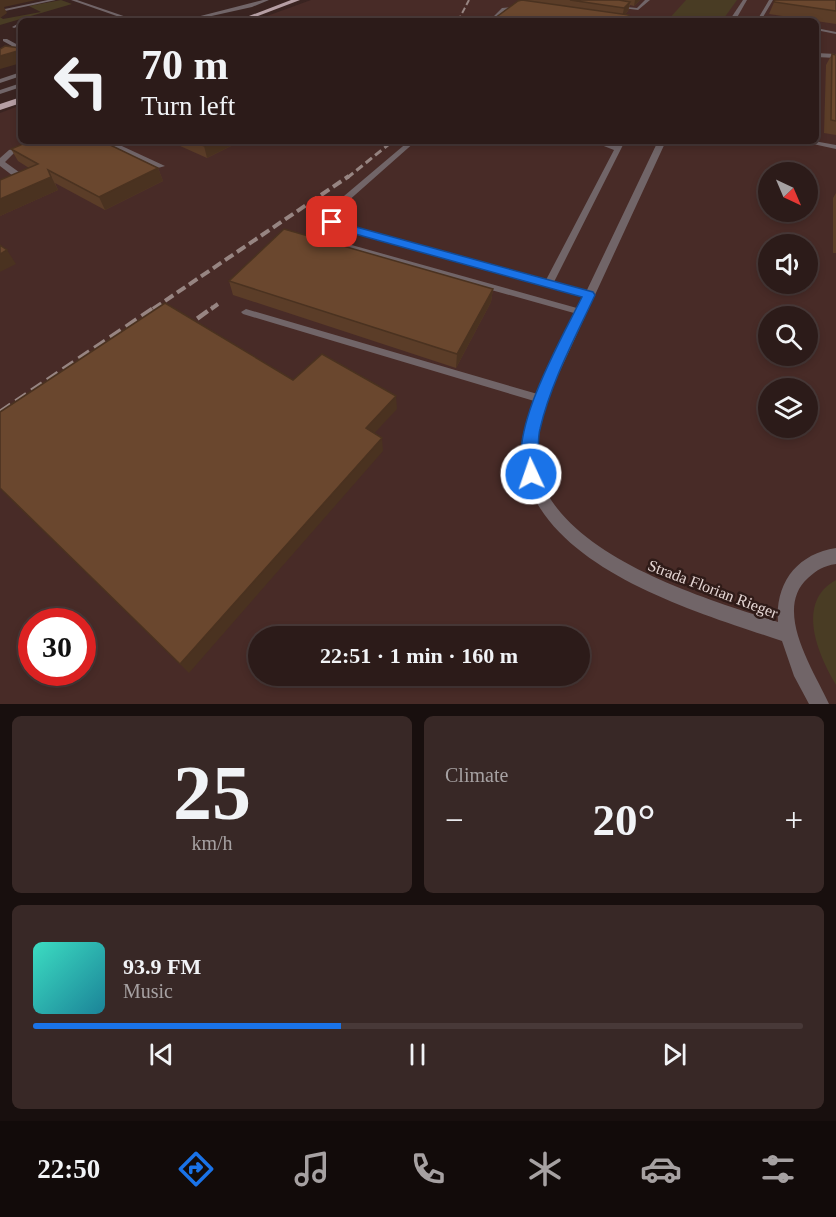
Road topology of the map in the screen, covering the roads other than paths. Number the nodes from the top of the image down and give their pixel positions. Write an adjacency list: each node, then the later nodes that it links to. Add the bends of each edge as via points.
1 (54, 0): 11 (lane)
2 (267, 0): 8 (lane)
3 (297, 0): 15 (main road)
4 (648, 0): 10 (lane, via 638,9)
5 (745, 0): 17 (street)
6 (771, 0): 18 (lane)
7 (77, 1): 12 (lane)
8 (256, 4): 13 (lane); 14 (lane)
9 (523, 6): 16 (lane, via 504,9)
10 (613, 6)
11 (0, 10)
12 (127, 18)
13 (196, 18)
14 (214, 18)
15 (247, 18)
16 (494, 18)
17 (734, 18)
18 (762, 18)
19 (819, 30): 20 (lane)
20 (836, 33)
21 (13, 38): 22 (lane)
22 (3, 41): 25 (lane, via 15,48)
23 (819, 55): 24 (lane)
24 (836, 56)
25 (0, 59)
26 (18, 75): 27 (lane)
27 (0, 81)
28 (18, 86): 29 (lane)
29 (0, 92)
30 (18, 101): 31 (main road)
31 (0, 107)
32 (31, 144): 40 (lane, via 2,158 1,163)
33 (112, 144): 39 (lane)
34 (410, 144): 42 (lane, via 334,209 332,222)
35 (661, 144): 43 (street, Strada Florian Rieger)
36 (819, 144): 38 (lane)
37 (620, 145): 42 (lane)
38 (836, 147)
39 (161, 166)
40 (20, 177)
41 (348, 247): 45 (lane)
42 (549, 284): 43 (lane)
43 (589, 295): 45 (street, Strada Florian Rieger)
44 (246, 312): 46 (lane)
45 (580, 312): 46 (street, Strada Florian Rieger)
46 (541, 399): 48 (street, Strada Florian Rieger, via 531,431 530,464 539,495 556,520 582,543 630,574 697,604)
47 (836, 556): 48 (street, via 815,561 796,578 786,602)
48 (787, 634): 49 (street, via 799,670)
49 (819, 704)

